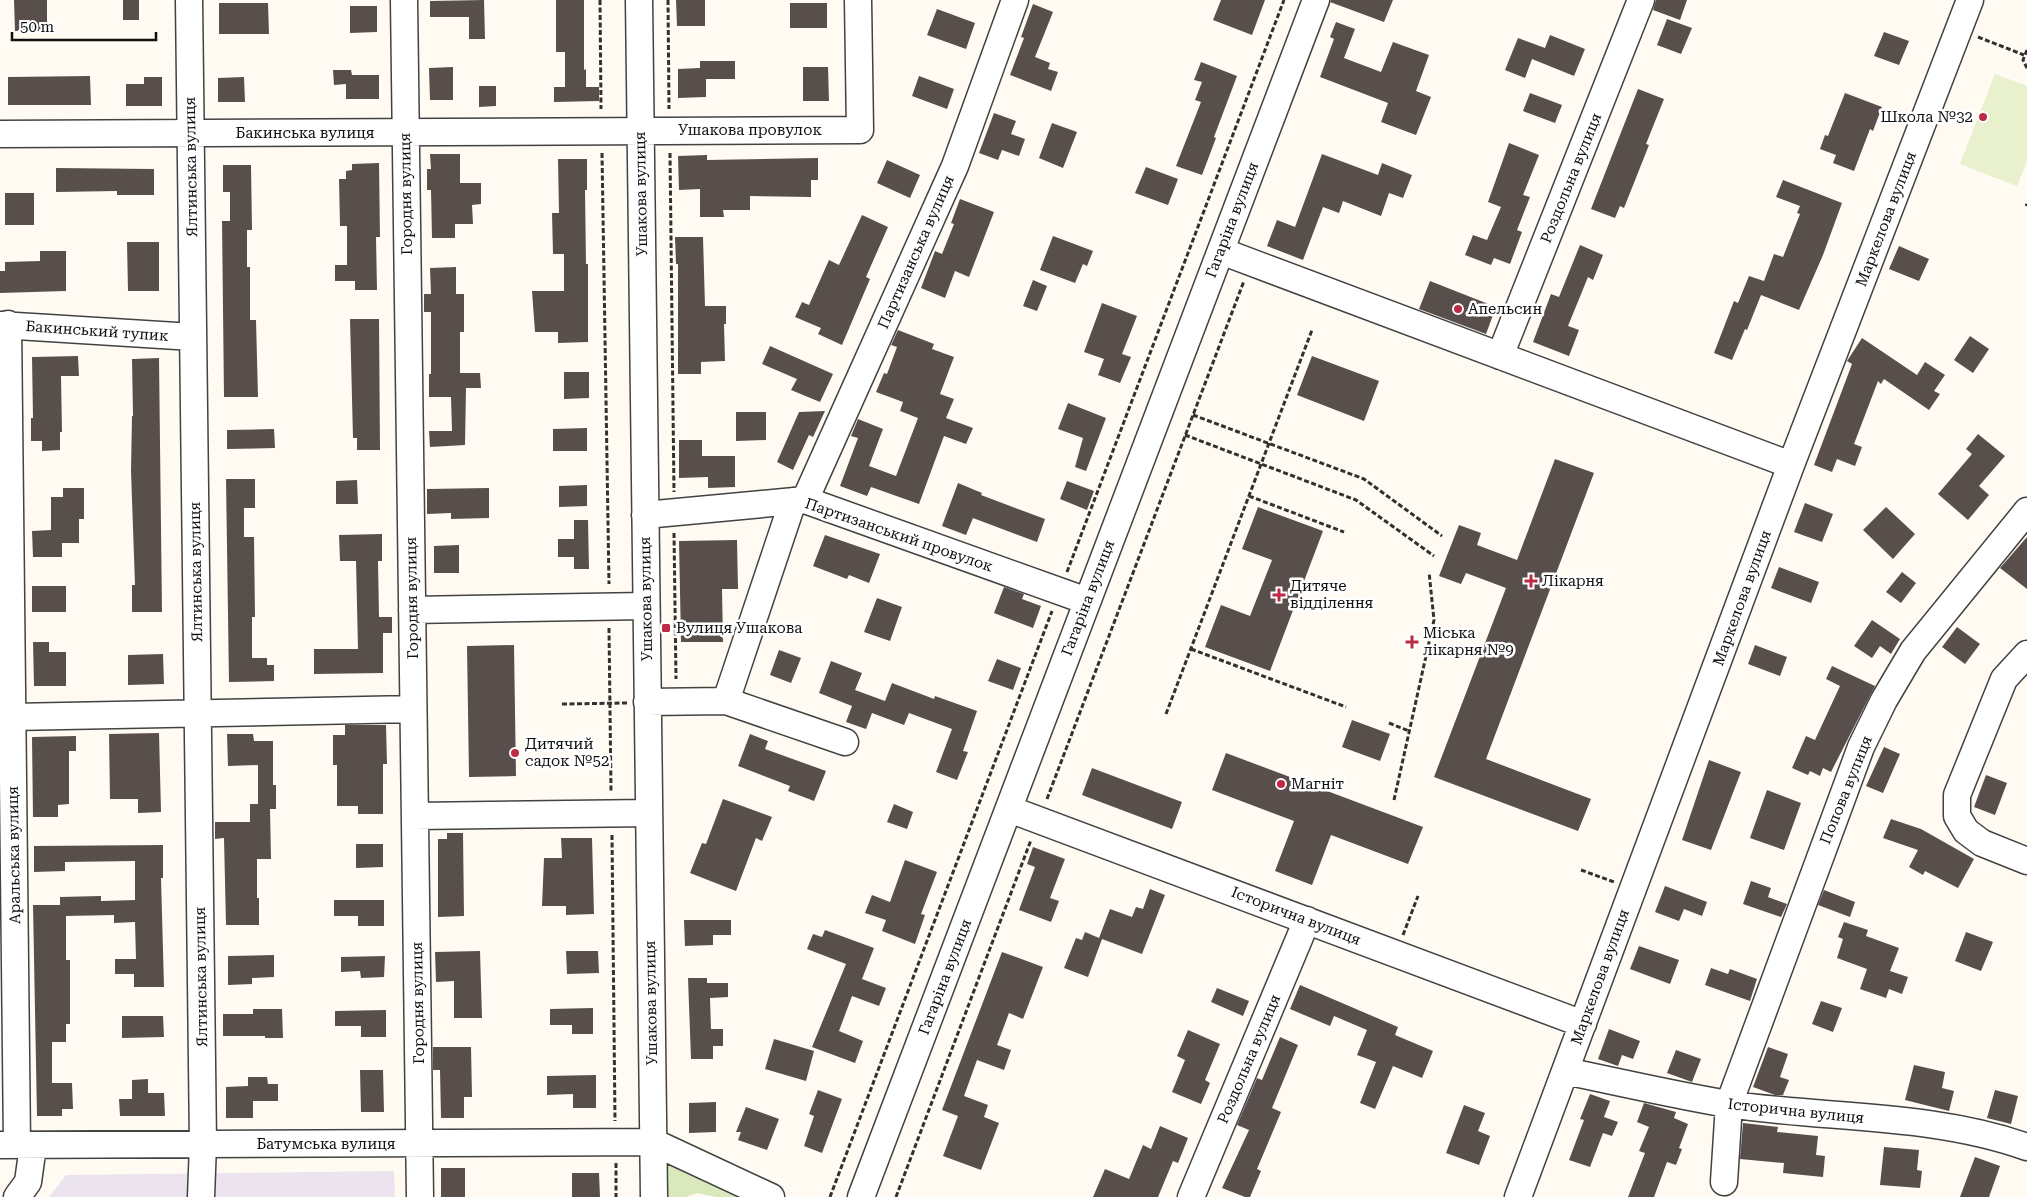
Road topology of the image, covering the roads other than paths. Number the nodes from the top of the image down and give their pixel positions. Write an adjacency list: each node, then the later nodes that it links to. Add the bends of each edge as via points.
1 (189, 0): 11 (street, Ялтинська вулиця)
2 (404, 0): 10 (street, Городня вулиця)
3 (639, 0): 9 (street, Ушакова вулиця)
4 (858, 0): 9 (street, Ушакова провулок, via 860,130)
5 (1015, 0): 18 (street, Партизанська вулиця, via 955,166)
6 (1316, 0): 13 (street, Гагаріна вулиця)
7 (1641, 0): 16 (street, Роздольна вулиця)
8 (1970, 0): 17 (street, Маркелова вулиця)
9 (640, 131): 10 (street, Бакинська вулиця); 20 (street, Ушакова вулиця)
10 (405, 132): 11 (street, Бакинська вулиця); 23 (street, Городня вулиця)
11 (191, 133): 12 (street, Бакинська вулиця); 15 (street, Ялтинська вулиця)
12 (0, 134)
13 (1220, 251): 16 (street); 21 (street, Гагаріна вулиця)
14 (4, 325): 15 (street, Бакинський тупик); 29 (street, Аральська вулиця)
15 (193, 337): 28 (street, Ялтинська вулиця)
16 (1500, 356): 17 (street)
17 (1791, 465): 37 (street, Маркелова вулиця)
18 (799, 500): 20 (street, Партизанський провулок); 21 (street, Партизанський провулок); 25 (street, Партизанська вулиця)
19 (2027, 511): 39 (street, Попова вулиця, via 1914,651 1884,700 1855,764)
20 (645, 515): 22 (street, Ушакова вулиця)
21 (1088, 601): 31 (street, Гагаріна вулиця)
22 (646, 606): 23 (street); 26 (street, Ушакова вулиця)
23 (412, 610): 27 (street, Городня вулиця)
24 (2027, 654): 34 (street, via 2004,679 1957,795 1957,816 1966,830 1982,843)
25 (726, 701): 26 (street); 30 (street)
26 (647, 702): 32 (street, Ушакова вулиця)
27 (414, 709): 28 (street); 33 (street, Городня вулиця)
28 (198, 713): 29 (street); 42 (street, Ялтинська вулиця)
29 (12, 717): 36 (street, Аральська вулиця)
30 (845, 742)
31 (1009, 809): 35 (street, Історична вулиця); 51 (street, Гагаріна вулиця)
32 (649, 813): 33 (street); 40 (street, Ушакова вулиця)
33 (415, 816): 41 (street, Городня вулиця)
34 (2027, 861)
35 (1307, 920): 37 (street, Історична вулиця); 52 (street, Роздольна вулиця)
36 (7, 961): 43 (street, Аральська вулиця)
37 (1583, 1024): 38 (street, Маркелова вулиця)
38 (1565, 1071): 39 (street, Історична вулиця); 53 (street, Маркелова вулиця)
39 (1728, 1104): 44 (street, Історична вулиця, via 1921,1124 1973,1132); 45 (street, Попова вулиця)
40 (653, 1142): 41 (street, Батумська вулиця); 49 (street, Ушакова вулиця); 50 (street)
41 (420, 1143): 42 (street, Батумська вулиця); 48 (street, Городня вулиця)
42 (203, 1144): 43 (street, Батумська вулиця); 47 (street, Ялтинська вулиця)
43 (17, 1145): 46 (street, Аральська вулиця, via 28,1182)
44 (2027, 1147)
45 (1724, 1182)
46 (16, 1197)
47 (201, 1197)
48 (420, 1197)
49 (654, 1197)
50 (771, 1197)
51 (861, 1197)
52 (1191, 1197)
53 (1518, 1197)

